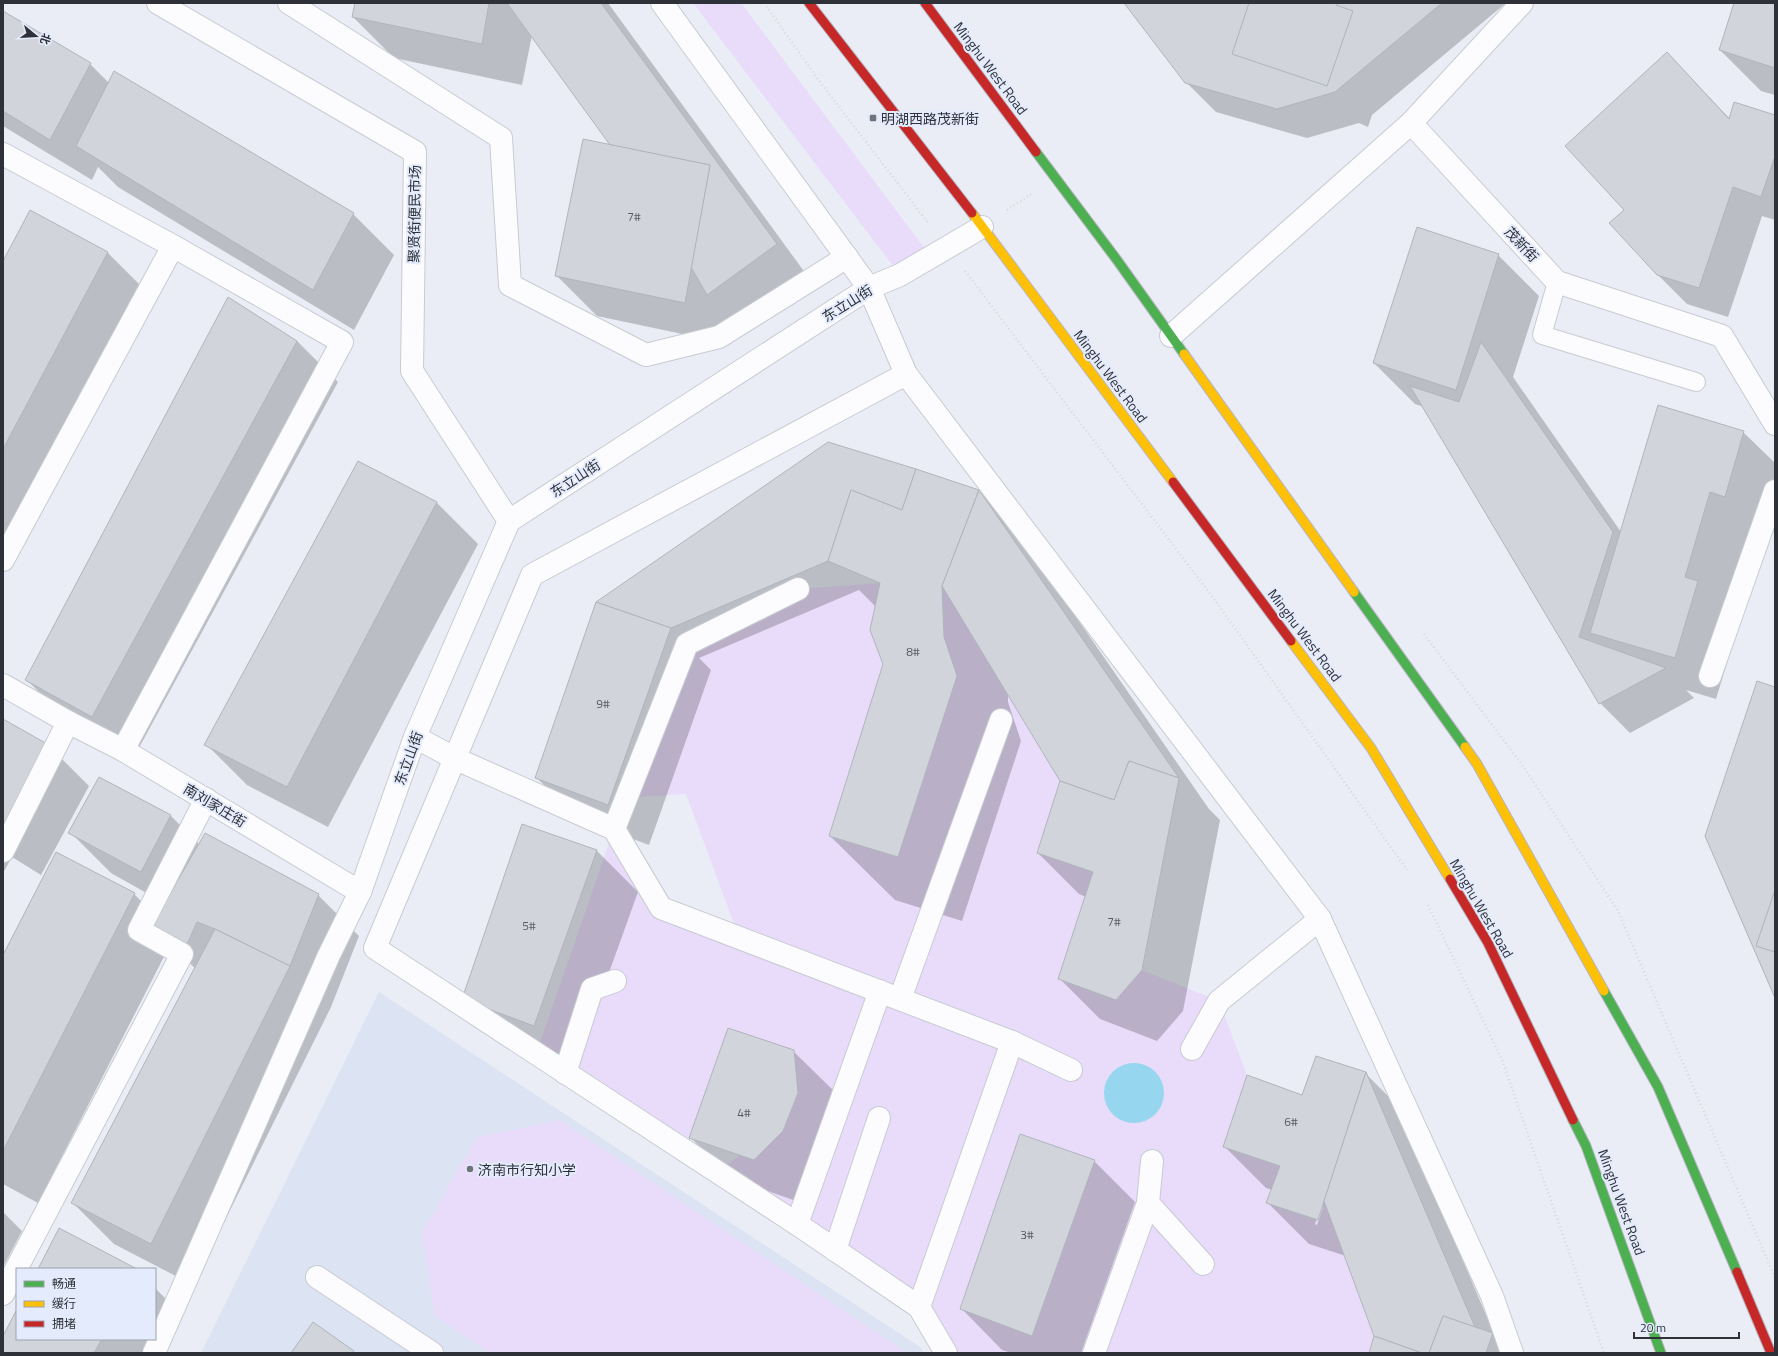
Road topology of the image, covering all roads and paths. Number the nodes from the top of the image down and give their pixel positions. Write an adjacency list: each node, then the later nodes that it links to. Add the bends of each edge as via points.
1 (158, 3): 22 (street, 聚贤街便民市场, via 415,152 412,371)
2 (289, 3): 14 (street, via 501,138 510,285 646,355 719,337)
3 (662, 3): 14 (street)
4 (764, 3): 13 (path, via 820,82)
5 (809, 3): 11 (main road, Minghu West Road)
6 (925, 3): 10 (main road, Minghu West Road)
7 (1522, 3): 8 (street)
8 (1411, 123): 15 (street, 茂新街); 17 (street)
9 (3, 154): 12 (street)
10 (1055, 178): 11 (path); 17 (main road, Minghu West Road)
11 (982, 228): 13 (street, 东立山街); 63 (main road, Minghu West Road, via 1371,748 1488,943 1586,1146)
12 (173, 246): 23 (street); 30 (street, via 342,342)
13 (947, 248): 16 (street, 东立山街, via 900,275); 35 (path, via 1217,602)
14 (847, 257): 16 (street)
15 (1557, 282): 19 (lane, via 1542,335); 20 (street, 茂新街, via 1722,336)
16 (869, 288): 18 (street); 22 (street, 东立山街)
17 (1171, 336): 64 (main road, Minghu West Road, via 1478,764 1658,1087)
18 (906, 374): 31 (street, via 532,575); 38 (street)
19 (1696, 382)
20 (1775, 424)
21 (1775, 491): 25 (street)
22 (509, 521): 29 (street, 东立山街)
23 (3, 560)
24 (798, 589): 33 (street, via 687,644)
25 (1710, 676)
26 (3, 685): 28 (street, 南刘家庄街)
27 (1001, 720): 41 (street)
28 (68, 722): 30 (street, 南刘家庄街); 34 (street)
29 (415, 737): 31 (street); 36 (street, 东立山街)
30 (123, 750): 32 (street, 南刘家庄街)
31 (456, 759): 33 (street); 45 (street, via 375,948)
32 (206, 800): 36 (street, 南刘家庄街); 52 (street, via 139,930 182,954)
33 (614, 829): 40 (street, via 661,908)
34 (3, 851)
35 (1411, 875)
36 (360, 892): 57 (street, 东立山街, via 329,955)
37 (1427, 902): 62 (path, via 1502,1060)
38 (1320, 919): 43 (street, via 1219,1001); 61 (street, via 1492,1296)
39 (615, 981): 45 (street, via 592,989)
40 (880, 991): 41 (street); 49 (street)
41 (900, 999): 42 (street)
42 (1012, 1042): 44 (street); 56 (street)
43 (1192, 1049)
44 (1071, 1070)
45 (565, 1073): 49 (street)
46 (879, 1118): 50 (street)
47 (1152, 1161): 48 (street)
48 (1148, 1203): 51 (street); 60 (street)
49 (797, 1224): 50 (street)
50 (834, 1250): 56 (street)
51 (1203, 1264)
52 (17, 1268)
53 (16, 1269): 55 (street)
54 (317, 1277): 58 (street)
55 (3, 1294)
56 (919, 1307): 59 (street)
57 (154, 1353)
58 (432, 1353)
59 (946, 1353)
60 (1094, 1353)
61 (1512, 1353)
62 (1604, 1353)
63 (1661, 1353)
64 (1772, 1353)

